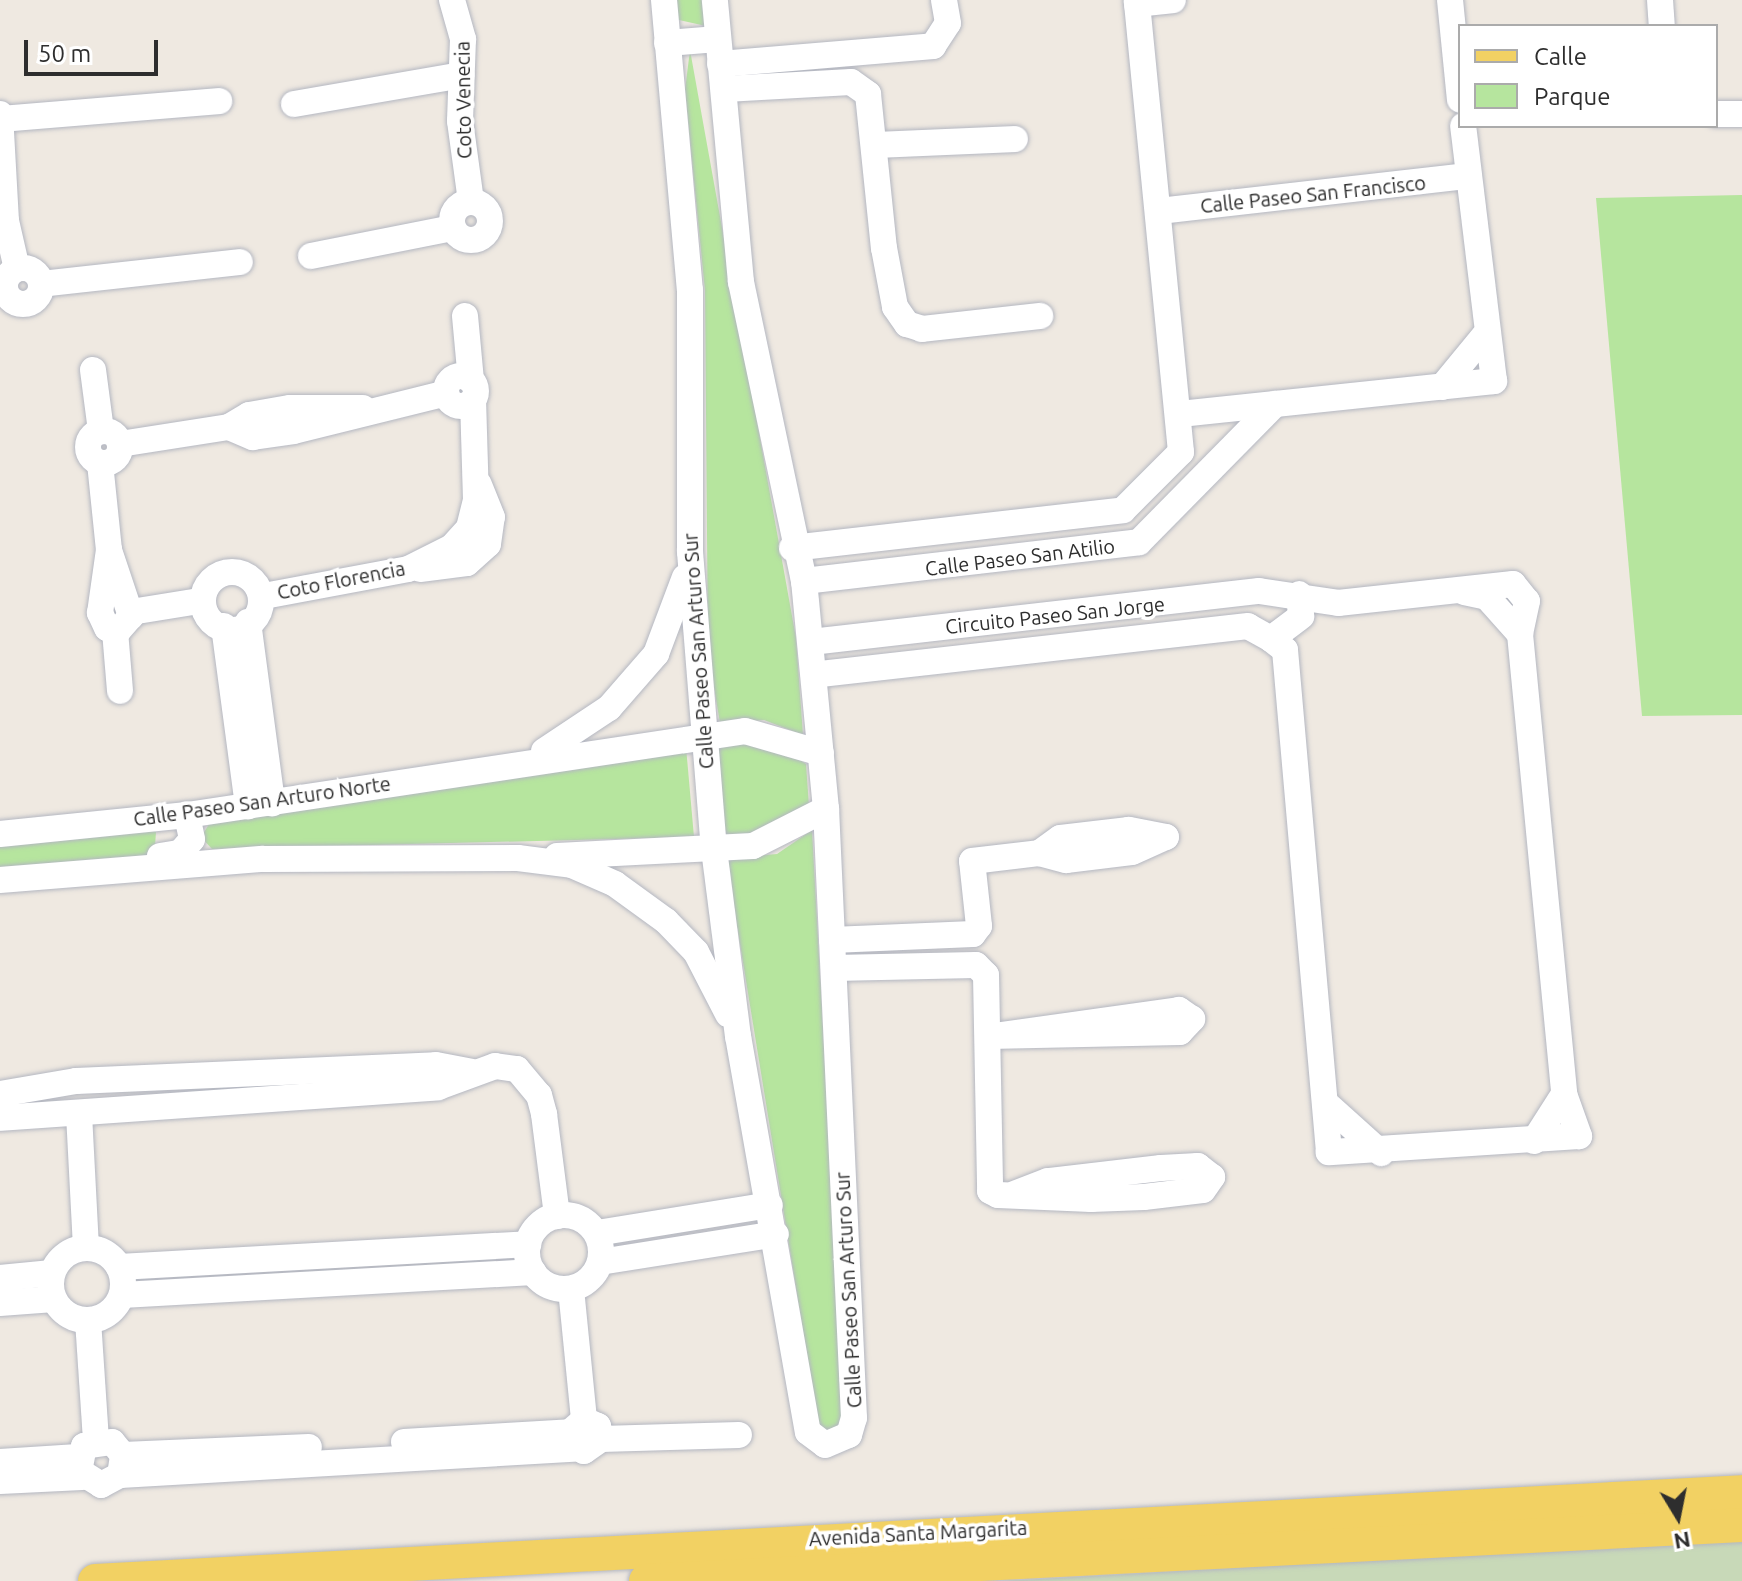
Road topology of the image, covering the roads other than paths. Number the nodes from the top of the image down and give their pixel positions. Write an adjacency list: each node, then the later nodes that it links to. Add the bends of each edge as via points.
1 (452, 0): 12 (street, Coto Venecia, via 463,39)
2 (664, 0): 10 (street, Calle Paseo San Arturo Sur)
3 (715, 0): 11 (street, Calle Paseo San Arturo Sur)
4 (944, 0): 11 (street, via 948,23 933,46)
5 (1173, 0): 8 (street)
6 (1450, 0): 13 (street)
7 (1660, 0): 9 (street)
8 (1137, 2): 23 (street, Calle Paseo San Atilio)
9 (1662, 24)
10 (667, 43): 11 (street); 37 (street, Calle Paseo San Arturo Sur, via 690,290)
11 (721, 64): 21 (street, via 851,82 868,94); 36 (street, Calle Paseo San Arturo Sur, via 741,282)
12 (462, 75): 15 (street); 24 (street, Coto Venecia, via 471,201 453,213 452,228)
13 (1458, 80)
14 (219, 101): 18 (street)
15 (294, 104)
16 (1718, 114): 17 (street)
17 (1742, 114)
18 (0, 117): 25 (street, via 6,221 17,269 5,284 13,301 33,301 41,284)
19 (1463, 128): 22 (street)
20 (1015, 139): 21 (street)
21 (877, 145): 27 (street, via 884,248 895,307 907,324 922,329)
22 (1468, 176): 23 (street, Calle Paseo San Francisco); 28 (street)
23 (1159, 211): 33 (street, Calle Paseo San Atilio)
24 (311, 256)
25 (240, 262)
26 (465, 316): 31 (street)
27 (1040, 316)
28 (1484, 336): 30 (street); 30 (street, via 1493,344 1494,381)
29 (93, 370): 34 (street)
30 (1442, 387): 32 (street)
31 (472, 390): 34 (street, via 458,377 446,393 363,408 340,422 253,437 229,427); 41 (street, Coto Florencia, via 477,481 493,524 482,552 457,567 408,569)
32 (1275, 404): 33 (street); 38 (street, Calle Paseo San Atilio, via 1139,542)
33 (1180, 414): 35 (street, Calle Paseo San Atilio, via 1181,452 1127,509)
34 (111, 437): 43 (street, via 117,456 100,463 109,550 100,613)
35 (847, 542): 36 (street, Calle Paseo San Atilio); 38 (street)
36 (792, 548): 39 (street, Calle Paseo San Arturo Sur)
37 (690, 552): 51 (street, Calle Paseo San Arturo Sur); 53 (street, Calle Paseo San Arturo Norte, via 656,654 609,708 569,739)
38 (851, 577): 39 (street, Calle Paseo San Atilio)
39 (804, 581): 47 (street, Calle Paseo San Arturo Sur)
40 (1299, 594): 45 (street, Circuito Paseo San Jorge, via 1259,591); 46 (street, via 1301,616); 71 (street, Circuito Paseo San Jorge, via 1338,603 1513,584 1527,601 1520,634)
41 (264, 596): 42 (street, via 249,578 227,577 209,585); 44 (street, via 260,614)
42 (199, 601): 43 (street); 44 (street, via 206,619)
43 (123, 622): 50 (street)
44 (236, 624): 54 (street)
45 (861, 637): 47 (street, Circuito Paseo San Jorge); 48 (street)
46 (1271, 639): 48 (street, Circuito Paseo San Jorge, via 1248,626); 75 (street, Circuito Paseo San Jorge, via 1285,650 1330,1107 1381,1153)
47 (811, 642): 49 (street, Calle Paseo San Arturo Sur)
48 (864, 669): 49 (street, Circuito Paseo San Jorge)
49 (814, 675): 52 (street, Calle Paseo San Arturo Sur)
50 (120, 691)
51 (702, 737): 52 (street, Calle Paseo San Arturo Norte, via 763,731); 53 (street, Calle Paseo San Arturo Norte); 58 (street, Calle Paseo San Arturo Sur)
52 (821, 753): 55 (street, Calle Paseo San Arturo Sur)
53 (522, 760): 54 (street, Calle Paseo San Arturo Norte)
54 (260, 804): 56 (street, Calle Paseo San Arturo Norte)
55 (826, 809): 58 (street, via 777,839); 63 (street, Calle Paseo San Arturo Sur)
56 (187, 815): 57 (street, Calle Paseo San Arturo Norte); 61 (street, via 192,839 180,853)
57 (0, 834)
58 (714, 849): 60 (street); 66 (street, Calle Paseo San Arturo Sur)
59 (1039, 853): 63 (street, via 972,861 979,926 973,934)
60 (518, 858): 61 (street, via 263,859); 66 (street, via 572,865 615,884 666,921 696,952)
61 (107, 869): 62 (street)
62 (0, 880)
63 (832, 940): 64 (street, Calle Paseo San Arturo Sur)
64 (834, 968): 65 (street, via 976,965 986,975); 80 (street, Calle Paseo San Arturo Sur, via 854,1418 840,1442 825,1445 808,1432)
65 (995, 1035): 65 (street, via 1180,1032 1192,1019 1179,1010); 76 (street, via 990,1191)
66 (738, 1036): 77 (street, Calle Paseo San Arturo Sur)
67 (101, 1081): 68 (street); 69 (street); 72 (street)
68 (311, 1085): 72 (street); 78 (street, via 438,1087 471,1072 517,1069 539,1095)
69 (49, 1086): 70 (street); 73 (street)
70 (0, 1094)
71 (1564, 1094): 75 (street); 75 (street, Circuito Paseo San Jorge, via 1579,1136)
72 (91, 1112): 73 (street); 82 (street)
73 (52, 1114): 74 (street)
74 (0, 1118)
75 (1534, 1141)
76 (1014, 1194): 76 (street, via 1144,1197 1203,1190 1212,1177 1198,1166 1161,1168 1048,1181)
77 (770, 1205): 79 (street); 80 (street, Calle Paseo San Arturo Sur)
78 (557, 1216): 79 (street, via 586,1222); 81 (street)
79 (597, 1233): 83 (street)
80 (776, 1234): 83 (street)
81 (528, 1244): 85 (street); 86 (street)
82 (86, 1247): 84 (street); 87 (street, via 65,1255)
83 (600, 1262): 89 (street)
84 (119, 1267): 85 (street); 90 (street)
85 (328, 1271): 86 (street); 90 (street)
86 (533, 1272): 89 (street, via 556,1288)
87 (52, 1273): 88 (street); 91 (street)
88 (0, 1278)
89 (571, 1289): 94 (street)
90 (122, 1295): 93 (street, via 114,1308)
91 (54, 1299): 92 (street); 93 (street)
92 (0, 1303)
93 (88, 1320): 96 (street)
94 (583, 1435): 95 (street); 98 (street)
95 (739, 1435)
96 (85, 1458): 97 (street); 98 (street, via 112,1442); 98 (street, via 101,1485); 99 (street)
97 (0, 1462)
98 (121, 1465)
99 (0, 1481)
100 (1742, 1492): 101 (main road, Avenida Santa Margarita)
101 (1286, 1513): 103 (main road); 104 (main road, Avenida Santa Margarita)
102 (1742, 1525): 103 (main road, Avenida Santa Margarita)
103 (1287, 1548): 105 (main road, Avenida Santa Margarita)
104 (95, 1581)
105 (646, 1581)

